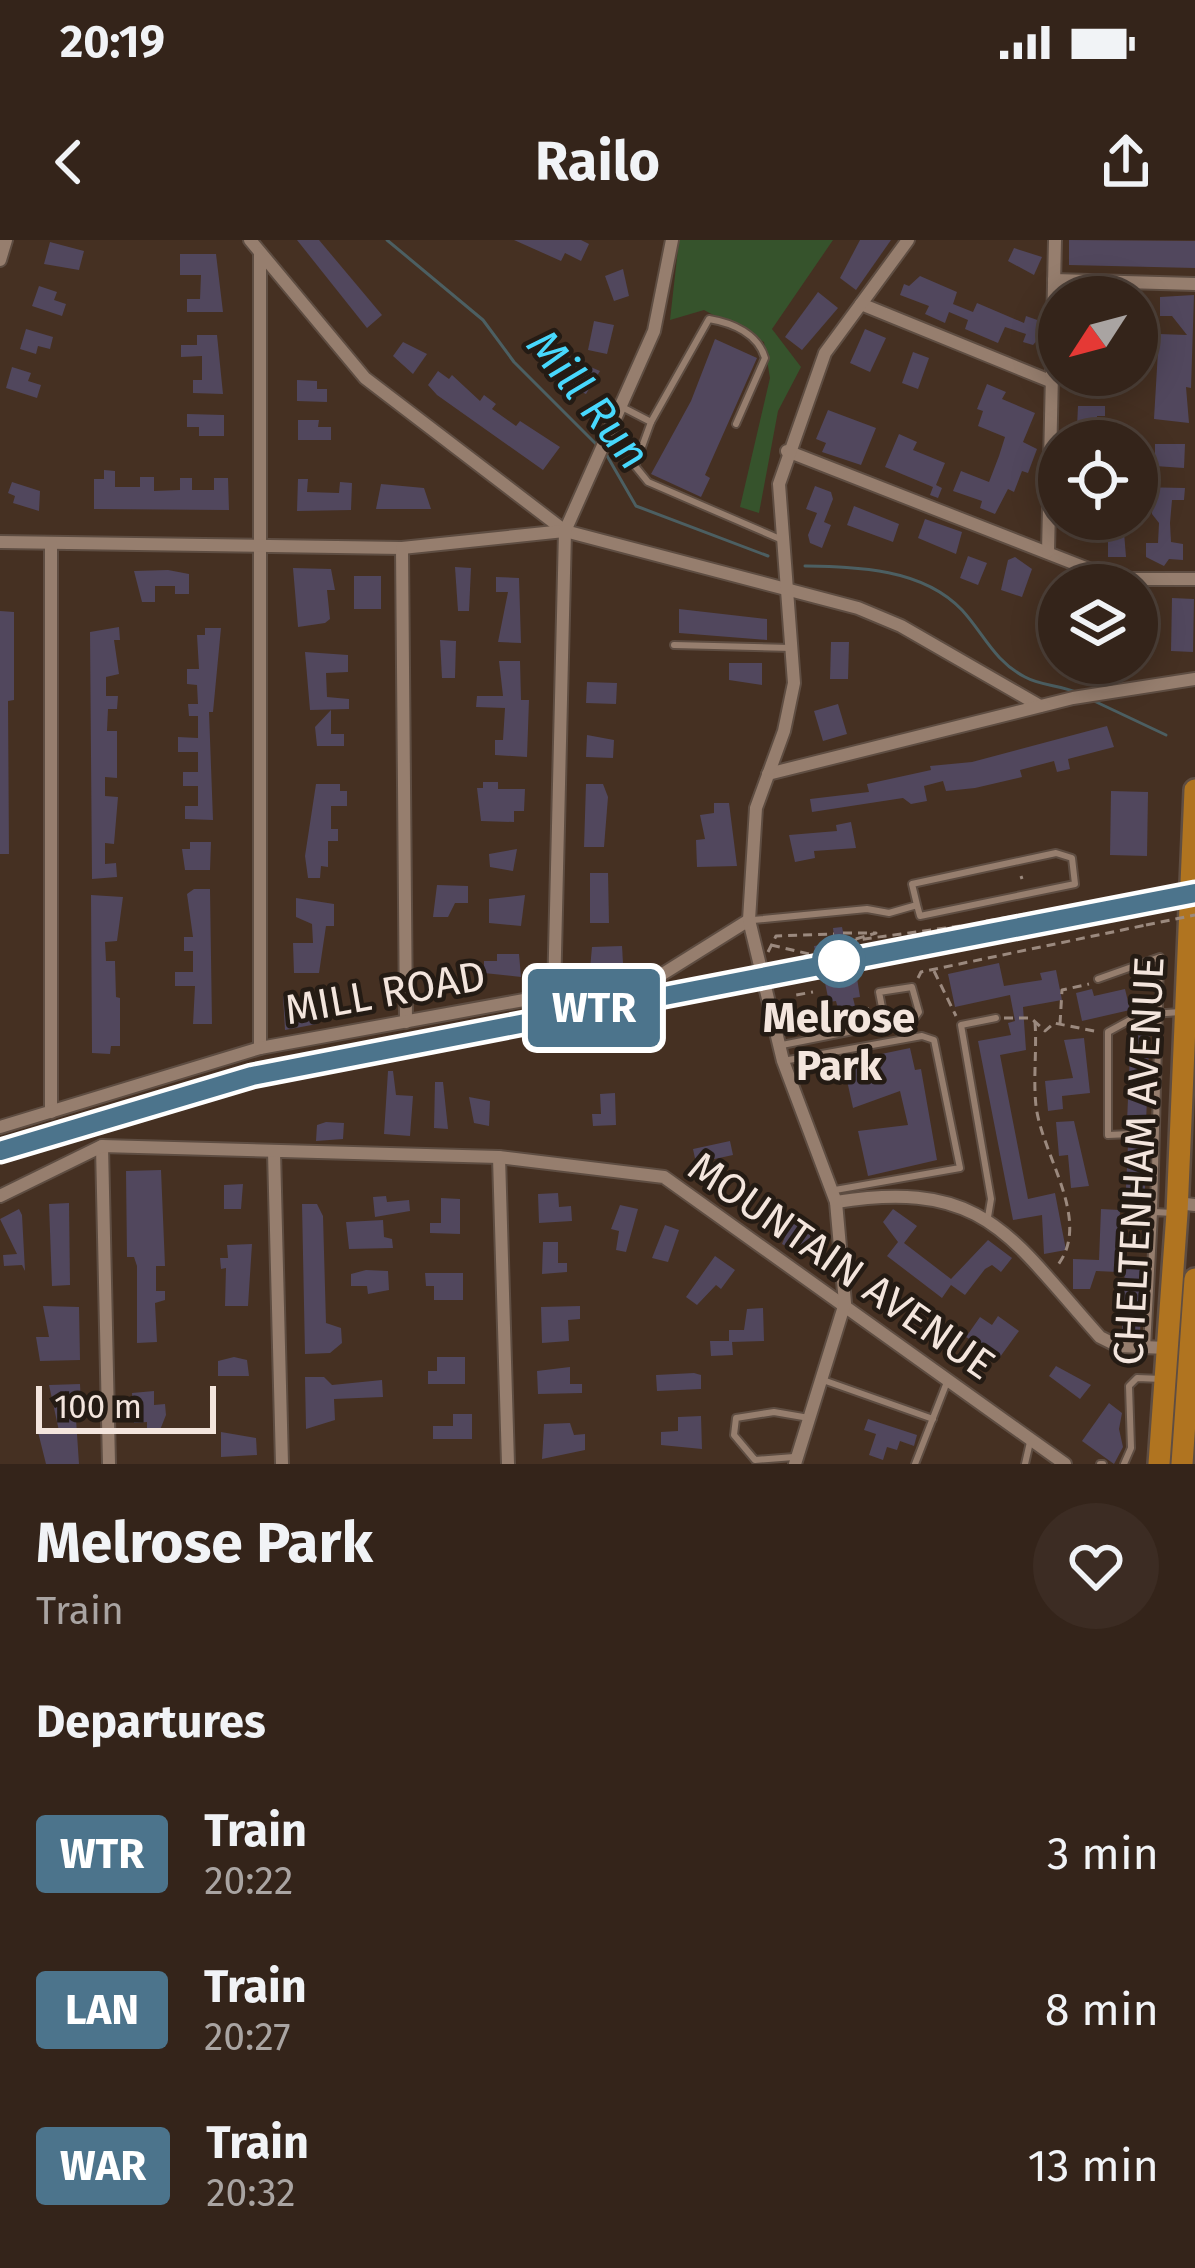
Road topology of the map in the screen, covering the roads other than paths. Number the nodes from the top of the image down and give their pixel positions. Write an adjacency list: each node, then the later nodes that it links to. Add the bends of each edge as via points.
1 (6, 240): 6 (street)
2 (672, 240): 13 (street, via 654,331)
3 (908, 240): 10 (street)
4 (1055, 240): 7 (street)
5 (255, 246): 17 (street, via 365,378); 21 (street)
6 (0, 260)
7 (1054, 276)
8 (1158, 283): 9 (street)
9 (1195, 284)
10 (861, 304): 11 (street); 16 (street, via 813,376)
11 (1038, 376)
12 (1050, 396): 23 (street)
13 (621, 407): 14 (lane); 17 (street)
14 (651, 422): 15 (lane, via 710,319 732,323 766,358); 18 (lane, via 634,466 648,482)
15 (736, 424)
16 (788, 451): 18 (street, via 779,484); 23 (street)
17 (565, 531): 22 (street); 25 (street); 35 (street)
18 (781, 539): 25 (street)
19 (0, 542): 20 (street)
20 (51, 543): 21 (street); 44 (street)
21 (261, 544): 22 (street); 42 (street)
22 (402, 548): 39 (street)
23 (1048, 552): 24 (street, via 1114,579)
24 (1195, 578)
25 (786, 587): 27 (street); 29 (street, via 901,626)
26 (674, 645): 27 (lane)
27 (791, 648): 30 (street, via 794,683)
28 (1195, 680): 29 (street)
29 (1040, 706): 30 (street)
30 (768, 774): 33 (street, via 750,846)
31 (1195, 790): 36 (highway, CHELTENHAM AVENUE)
32 (917, 905): 32 (lane, MILL ROAD, via 913,884 1056,854 1072,858 1076,884 920,916); 33 (lane, MILL ROAD, via 889,914)
33 (749, 920): 35 (street, MILL ROAD, via 661,975); 41 (street)
34 (1098, 979): 37 (lane, via 1160,957)
35 (554, 995): 39 (street, MILL ROAD)
36 (1185, 1011): 37 (lane); 52 (highway, CHELTENHAM AVENUE)
37 (1161, 1013): 46 (lane); 46 (lane, via 1108,1032 1108,1135)
38 (996, 1018): 53 (lane, via 962,1024 992,1199)
39 (406, 1022): 42 (street, MILL ROAD)
40 (885, 1023): 40 (lane, via 918,1016 912,987 879,992); 41 (lane)
41 (778, 1046): 43 (street)
42 (260, 1048): 44 (street, MILL ROAD)
43 (782, 1061): 51 (street); 51 (lane, via 934,1040 960,1168)
44 (51, 1112): 45 (street, MILL ROAD)
45 (0, 1126)
46 (1154, 1133): 52 (lane)
47 (102, 1146): 48 (street, MOUNTAIN AVENUE); 50 (street, MOUNTAIN AVENUE); 64 (street)
48 (274, 1152): 49 (street, MOUNTAIN AVENUE); 65 (street)
49 (499, 1157): 55 (street, MOUNTAIN AVENUE, via 664,1177); 66 (street)
50 (0, 1196)
51 (834, 1196): 53 (street, via 928,1196); 55 (street)
52 (1176, 1208): 56 (highway, CHELTENHAM AVENUE)
53 (988, 1217): 56 (street, via 1100,1337)
54 (1195, 1279): 72 (highway, CHELTENHAM AVENUE)
55 (845, 1303): 57 (street, MOUNTAIN AVENUE); 59 (street)
56 (1157, 1348): 58 (highway, CHELTENHAM AVENUE)
57 (949, 1378): 61 (lane); 62 (street, MOUNTAIN AVENUE)
58 (1165, 1379): 70 (lane, via 1137,1378 1129,1386); 71 (highway, CHELTENHAM AVENUE)
59 (821, 1380): 60 (street); 61 (lane)
60 (809, 1418): 63 (street); 63 (lane, via 736,1418 734,1436 755,1460)
61 (933, 1419): 67 (lane)
62 (1031, 1439): 68 (lane); 69 (street, MOUNTAIN AVENUE)
63 (796, 1460)
64 (109, 1464)
65 (282, 1464)
66 (508, 1464)
67 (915, 1464)
68 (1024, 1464)
69 (1065, 1464)
70 (1124, 1464)
71 (1159, 1464)
72 (1182, 1464)

